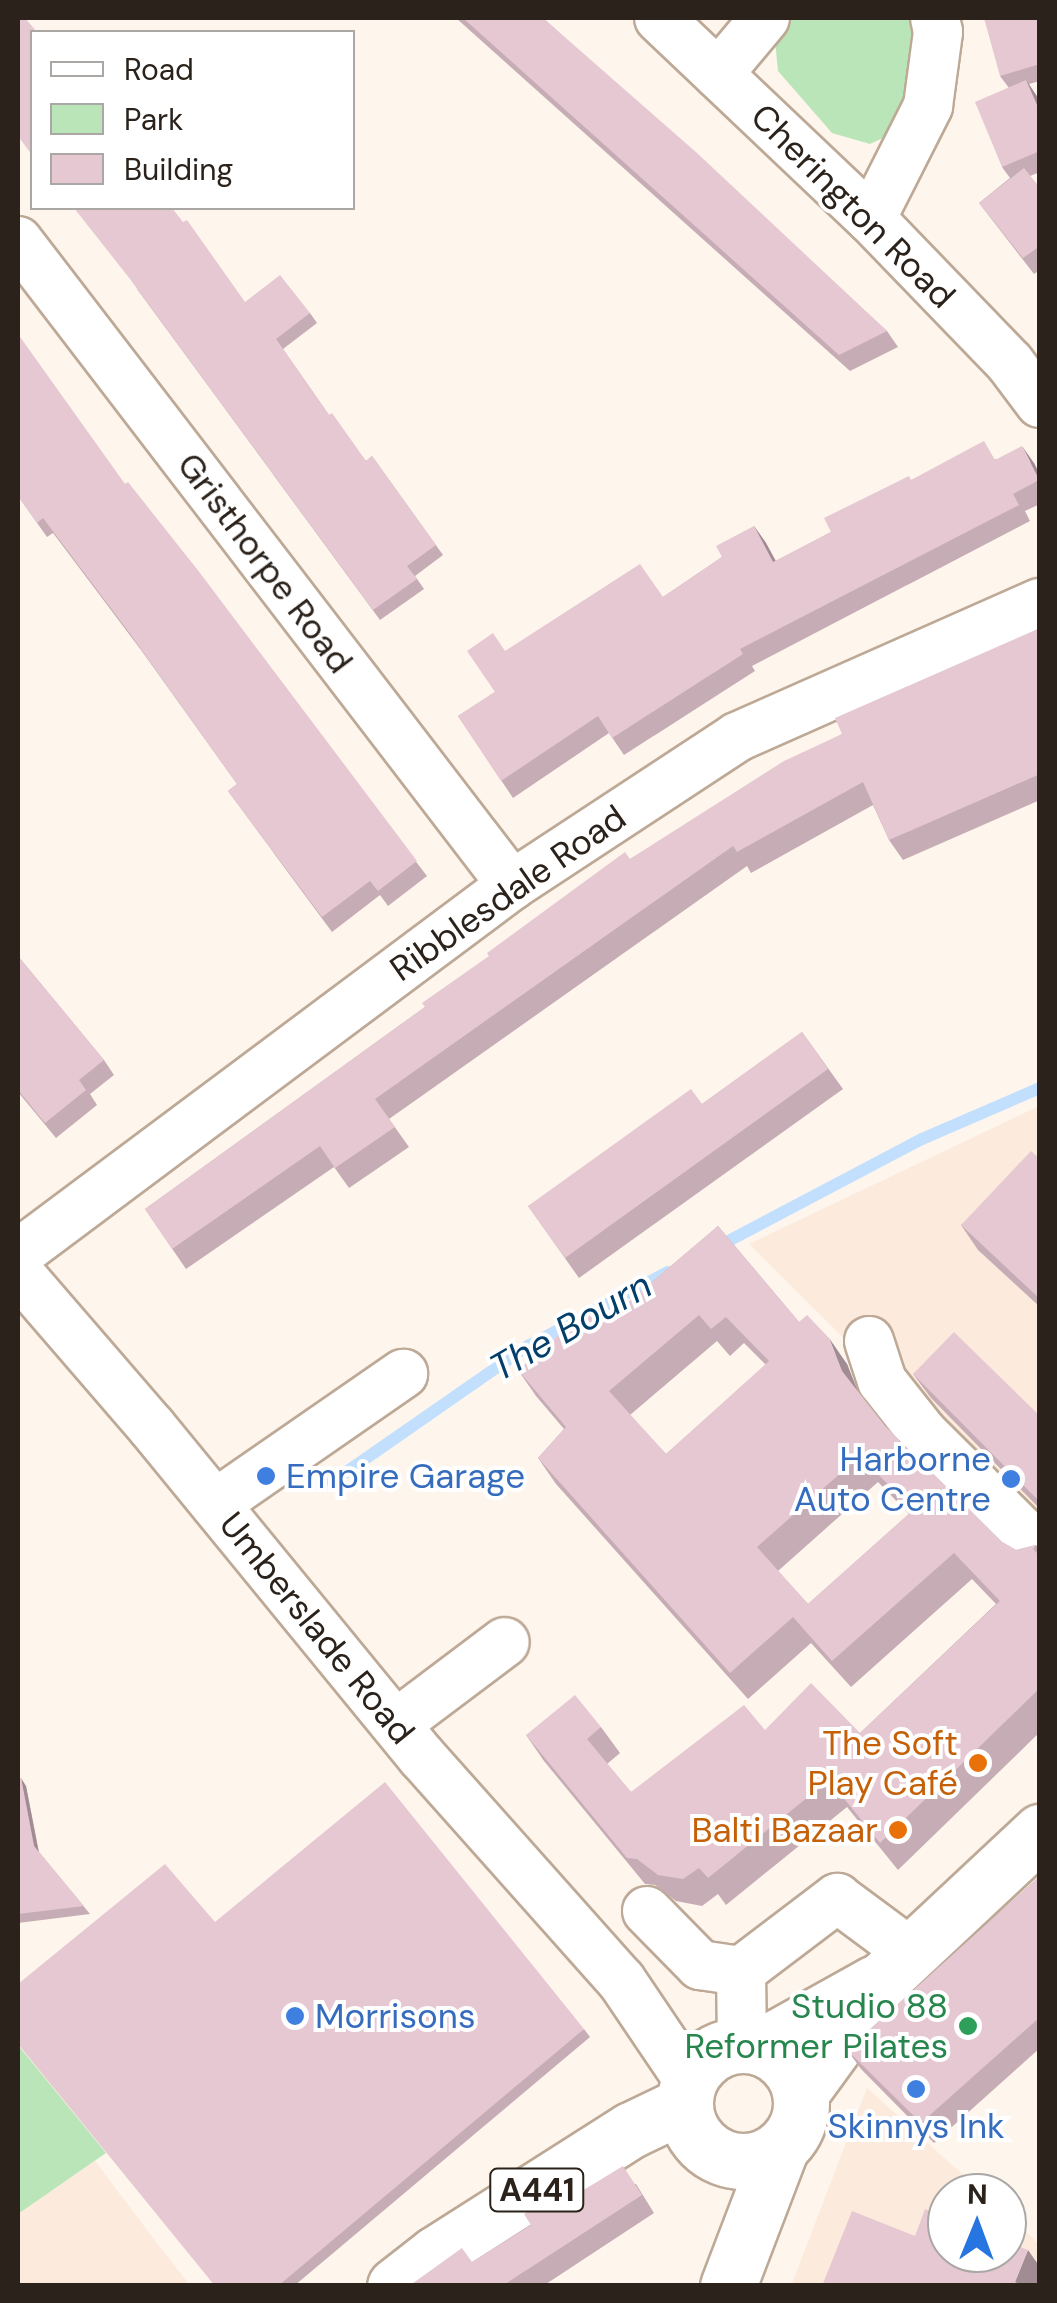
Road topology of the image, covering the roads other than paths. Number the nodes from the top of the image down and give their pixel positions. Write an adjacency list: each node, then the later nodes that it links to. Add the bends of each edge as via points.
1 (659, 18): 4 (street, Cherington Road)
2 (765, 18): 4 (street)
3 (935, 18): 5 (street, via 928,106)
4 (718, 74): 5 (street, Cherington Road)
5 (871, 219): 7 (street, Cherington Road)
6 (18, 241): 9 (street, Gristhorpe Road)
7 (1040, 402)
8 (1040, 602): 9 (street, Ribblesdale Road, via 737,737)
9 (512, 885): 10 (street, Ribblesdale Road)
10 (18, 1254)
11 (18, 1272): 14 (street, Umberslade Road)
12 (869, 1341): 15 (street, via 882,1381 923,1433)
13 (403, 1374): 14 (street)
14 (215, 1504): 17 (street, Umberslade Road)
15 (1040, 1549)
16 (505, 1642): 17 (street)
17 (396, 1724): 22 (street, Umberslade Road, via 621,1980)
18 (1040, 1832): 20 (main road, A441)
19 (647, 1911): 21 (street, via 700,1964)
20 (898, 1965): 21 (street, via 836,1898); 22 (main road, A441); 23 (main road, A441)
21 (740, 1971): 22 (street)
22 (717, 2066): 23 (main road, via 784,2060); 24 (main road, via 698,2140 726,2160 764,2158); 25 (main road, A441)
23 (801, 2092): 24 (main road, via 799,2122)
24 (782, 2148): 26 (main road)
25 (394, 2286)
26 (728, 2286)

